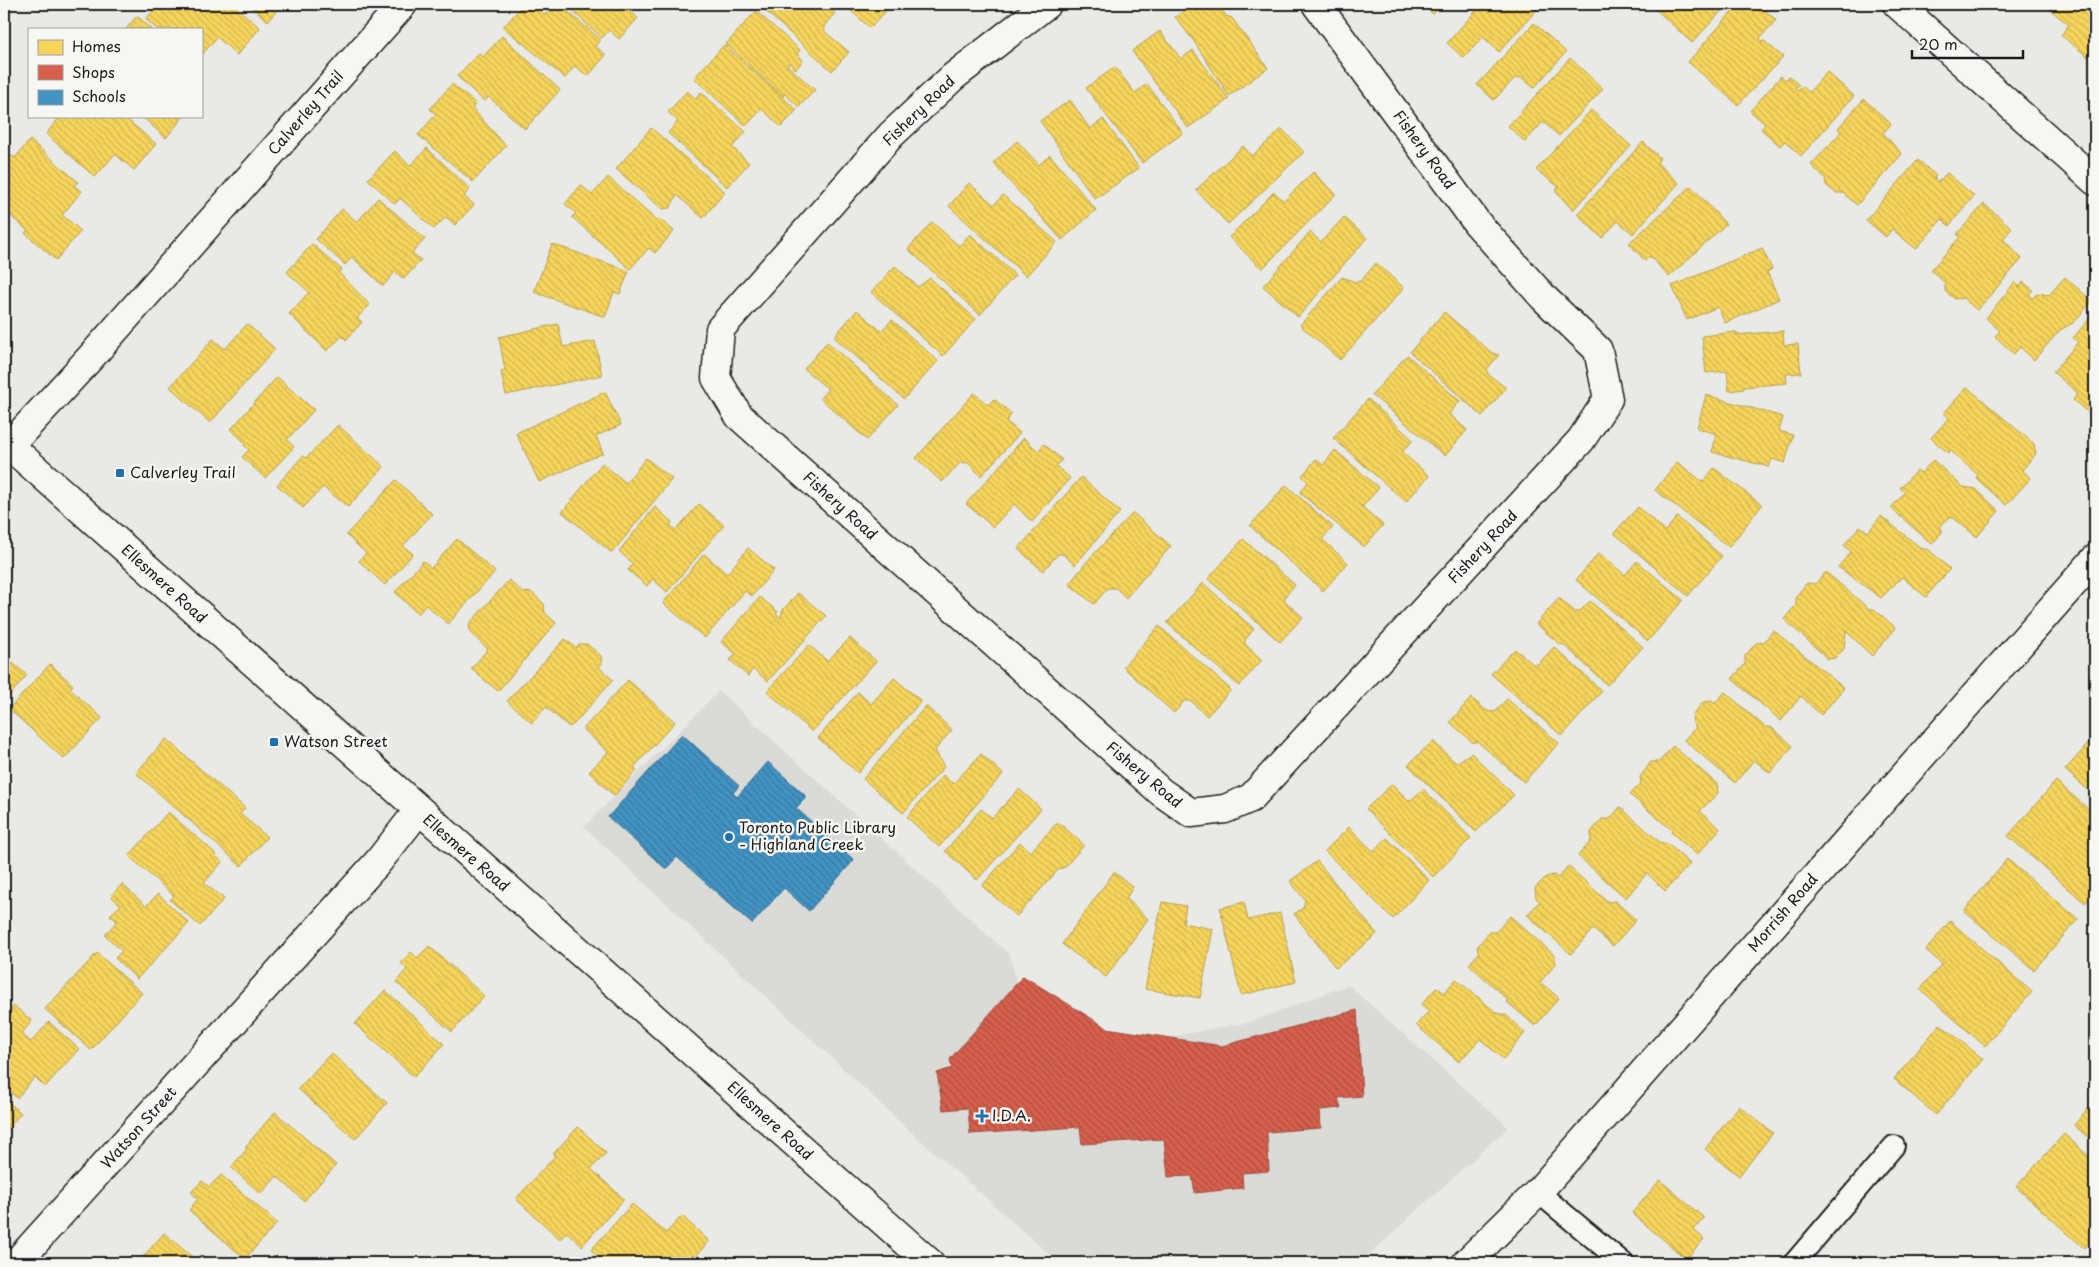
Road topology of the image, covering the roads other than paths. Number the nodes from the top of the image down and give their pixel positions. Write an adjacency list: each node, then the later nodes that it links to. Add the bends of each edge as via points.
1 (403, 4): 6 (street, Calverley Trail, via 97,350)
2 (1047, 4): 3 (street, Fishery Road, via 953,77 891,135 720,329 716,378 739,416 1154,786 1191,813 1225,809 1251,798 1581,440 1608,399 1598,350 1544,298 1477,222)
3 (1316, 4)
4 (1897, 4): 5 (street)
5 (2095, 181)
6 (6, 444): 8 (street, Ellesmere Road)
7 (2095, 559): 10 (street, Morrish Road)
8 (418, 811): 11 (street, Watson Street, via 378,862); 12 (street, Ellesmere Road)
9 (1894, 1146): 15 (lane)
10 (1538, 1192): 13 (street, Morrish Road); 14 (lane)
11 (16, 1263)
12 (930, 1263)
13 (1466, 1263)
14 (1623, 1263)
15 (1794, 1263)

